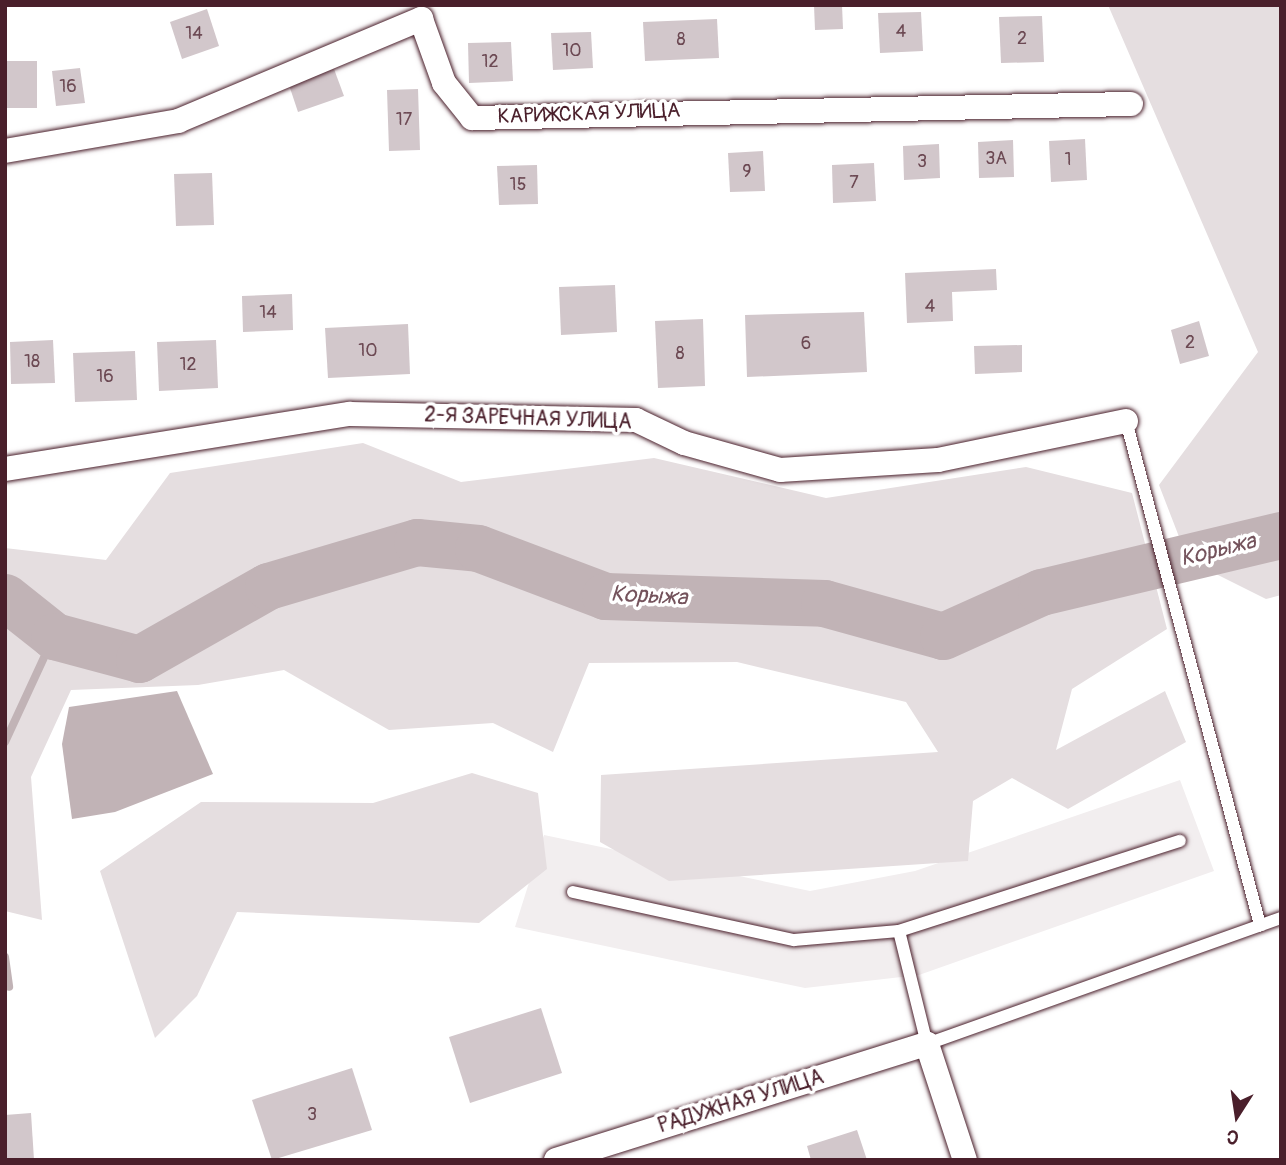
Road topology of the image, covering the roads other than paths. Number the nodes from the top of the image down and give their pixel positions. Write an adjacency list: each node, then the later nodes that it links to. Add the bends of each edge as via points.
1 (420, 12): 2 (street, КАРИЖСКАЯ УЛИЦА, via 444,83 472,118); 3 (street, КАРИЖСКАЯ УЛИЦА, via 178,121)
2 (1131, 103)
3 (5, 151)
4 (1126, 421): 5 (street, 2-Я ЗАРЕЧНАЯ УЛИЦА, via 938,460 780,470 684,443 636,420 350,414); 9 (lane)
5 (5, 469)
6 (1180, 841): 10 (lane)
7 (573, 892): 10 (lane, via 794,940)
8 (1281, 918): 9 (lane)
9 (1260, 925): 11 (lane)
10 (900, 931): 11 (lane)
11 (927, 1044): 12 (street, РАДУЖНАЯ УЛИЦА); 13 (street)
12 (556, 1160)
13 (965, 1160)

